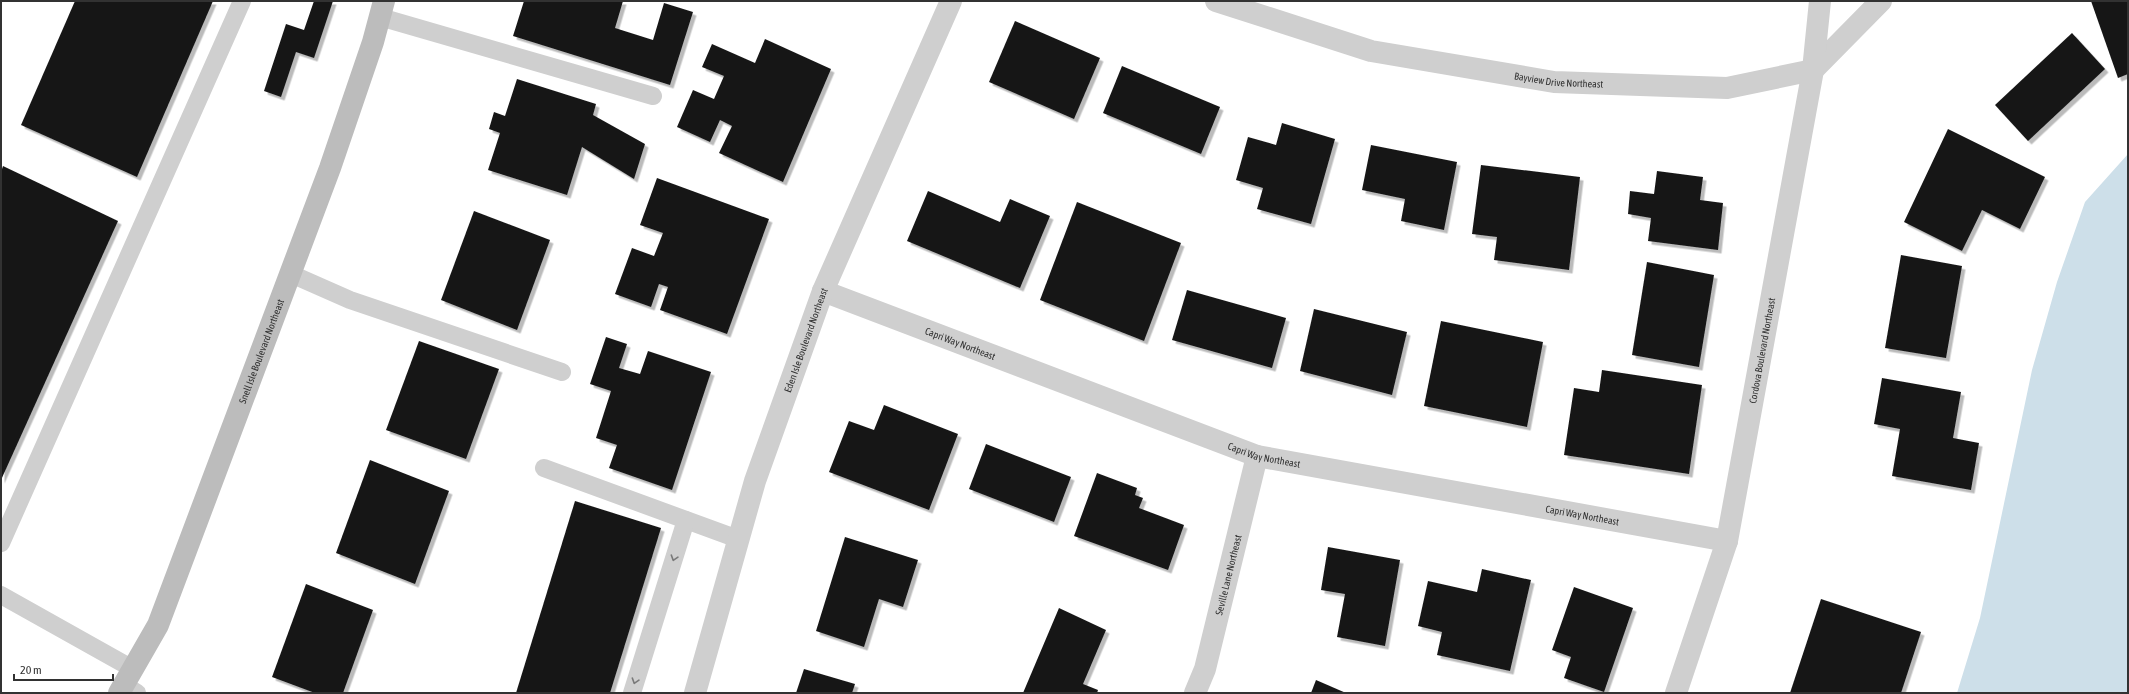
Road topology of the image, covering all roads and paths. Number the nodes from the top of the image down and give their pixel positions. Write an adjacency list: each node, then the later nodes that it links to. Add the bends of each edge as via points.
1 (242, 1): 17 (lane)
2 (951, 1): 10 (street, Eden Isle Boulevard Northeast)
3 (1216, 1): 7 (street, Bayview Drive Northeast, via 1371,51 1554,82 1727,88)
4 (1820, 1): 7 (street, Cordova Boulevard Northeast)
5 (1881, 1): 7 (street)
6 (382, 9): 8 (lane); 9 (street, Snell Isle Boulevard Northeast, via 330,168)
7 (1813, 70): 16 (street, Cordova Boulevard Northeast)
8 (653, 96)
9 (291, 274): 11 (lane, via 350,300); 19 (street, Snell Isle Boulevard Northeast, via 158,625)
10 (823, 292): 12 (street, Capri Way Northeast); 15 (street, Eden Isle Boulevard Northeast, via 755,482)
11 (562, 372)
12 (1257, 456): 16 (street, Capri Way Northeast); 22 (street, Seville Lane Northeast, via 1205,669)
13 (544, 468): 14 (lane)
14 (686, 520): 15 (lane); 20 (lane, one-way to 20)
15 (738, 539): 21 (street, Eden Isle Boulevard Northeast)
16 (1727, 542): 23 (street, Cordova Boulevard Northeast)
17 (1, 543)
18 (1, 595): 19 (lane)
19 (128, 685)
20 (632, 693)
21 (695, 693)
22 (1195, 693)
23 (1676, 693)

